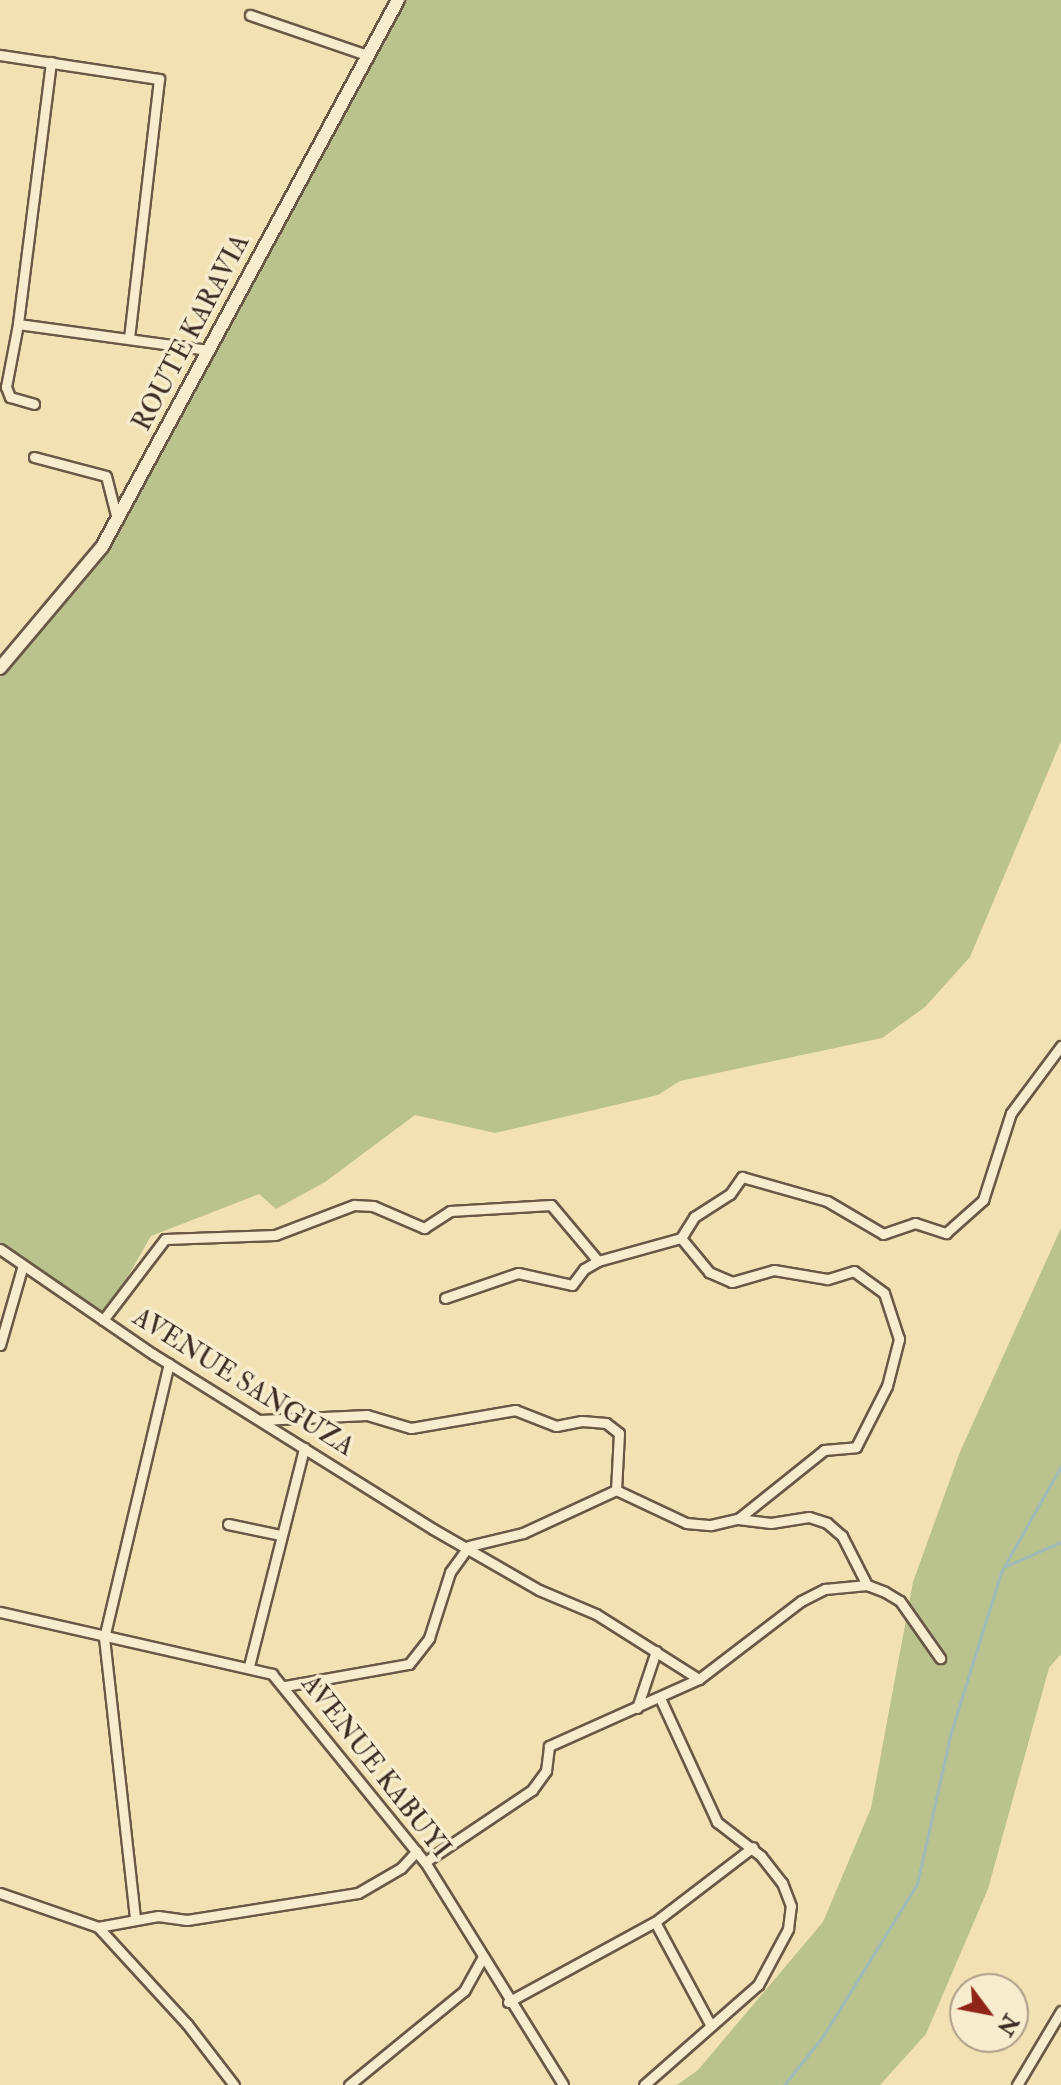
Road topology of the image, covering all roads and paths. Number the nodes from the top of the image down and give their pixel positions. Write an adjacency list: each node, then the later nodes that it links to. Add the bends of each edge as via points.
1 (398, 0): 4 (street, ROUTE KARAVIA)
2 (250, 15): 4 (street)
3 (0, 55): 5 (street)
4 (367, 55): 8 (street, ROUTE KARAVIA)
5 (51, 62): 6 (street); 7 (street, via 159,79)
6 (18, 324): 7 (street); 9 (street, via 6,387 10,397)
7 (129, 338): 8 (street)
8 (208, 350): 11 (street, ROUTE KARAVIA)
9 (34, 404)
10 (34, 457): 11 (street, via 106,476)
11 (117, 519): 12 (street, ROUTE KARAVIA, via 83,575)
12 (0, 668)
13 (1061, 1046): 14 (street, via 1011,1113 983,1200 946,1233 915,1223 883,1234 827,1201 750,1176 702,1209)
14 (681, 1238): 16 (street); 26 (street, via 709,1272 732,1282 774,1270 827,1279 854,1271 884,1293 900,1331 887,1386 856,1447 824,1450)
15 (0, 1249): 17 (street, AVENUE SANGUZA)
16 (598, 1261): 18 (street, via 568,1287 518,1273); 19 (street, via 551,1205 450,1211 424,1228 373,1206 354,1205 275,1235 165,1239)
17 (23, 1265): 19 (street, AVENUE SANGUZA); 20 (street)
18 (445, 1298)
19 (103, 1320): 22 (street, AVENUE SANGUZA)
20 (2, 1328): 21 (street)
21 (0, 1345)
22 (169, 1364): 23 (street, AVENUE SANGUZA); 32 (street)
23 (258, 1420): 24 (street, AVENUE SANGUZA); 25 (street, via 367,1415 418,1428 515,1410 556,1426 606,1423 619,1433)
24 (304, 1448): 28 (street); 29 (street, AVENUE SANGUZA)
25 (616, 1490): 26 (street, via 686,1523); 29 (street, via 523,1533)
26 (738, 1519): 30 (street, via 771,1523 809,1517 827,1523 842,1536)
27 (228, 1524): 28 (street)
28 (280, 1535): 35 (street)
29 (469, 1546): 33 (street, AVENUE SANGUZA); 37 (street, via 450,1572 429,1638 409,1664)
30 (867, 1585): 34 (street, via 900,1601); 36 (street, via 825,1589 801,1601)
31 (0, 1612): 32 (street, AVENUE KABUYI)
32 (104, 1638): 35 (street, AVENUE KABUYI); 44 (street)
33 (656, 1651): 36 (street, AVENUE SANGUZA); 39 (street)
34 (940, 1658)
35 (249, 1666): 37 (street, AVENUE KABUYI)
36 (699, 1679): 38 (street)
37 (285, 1686): 41 (street, AVENUE KABUYI)
38 (661, 1700): 39 (street); 40 (street, via 717,1822)
39 (637, 1708): 42 (street, via 549,1746 543,1780)
40 (753, 1847): 45 (street); 50 (street, via 782,1883 791,1906 788,1929 758,1985)
41 (417, 1851): 42 (street, AVENUE KABUYI); 44 (street, via 381,1882 358,1893 187,1920)
42 (425, 1862): 47 (street, AVENUE KABUYI)
43 (0, 1893): 46 (street)
44 (135, 1918): 46 (street)
45 (655, 1922): 48 (street); 50 (street)
46 (98, 1927): 51 (street, via 187,2024)
47 (482, 1958): 48 (street, AVENUE KABUYI); 52 (street, via 464,1991)
48 (508, 2002): 53 (street, AVENUE KABUYI)
49 (1061, 2011): 55 (street)
50 (711, 2026): 54 (street)
51 (234, 2085)
52 (349, 2085)
53 (563, 2085)
54 (644, 2085)
55 (1017, 2085)

